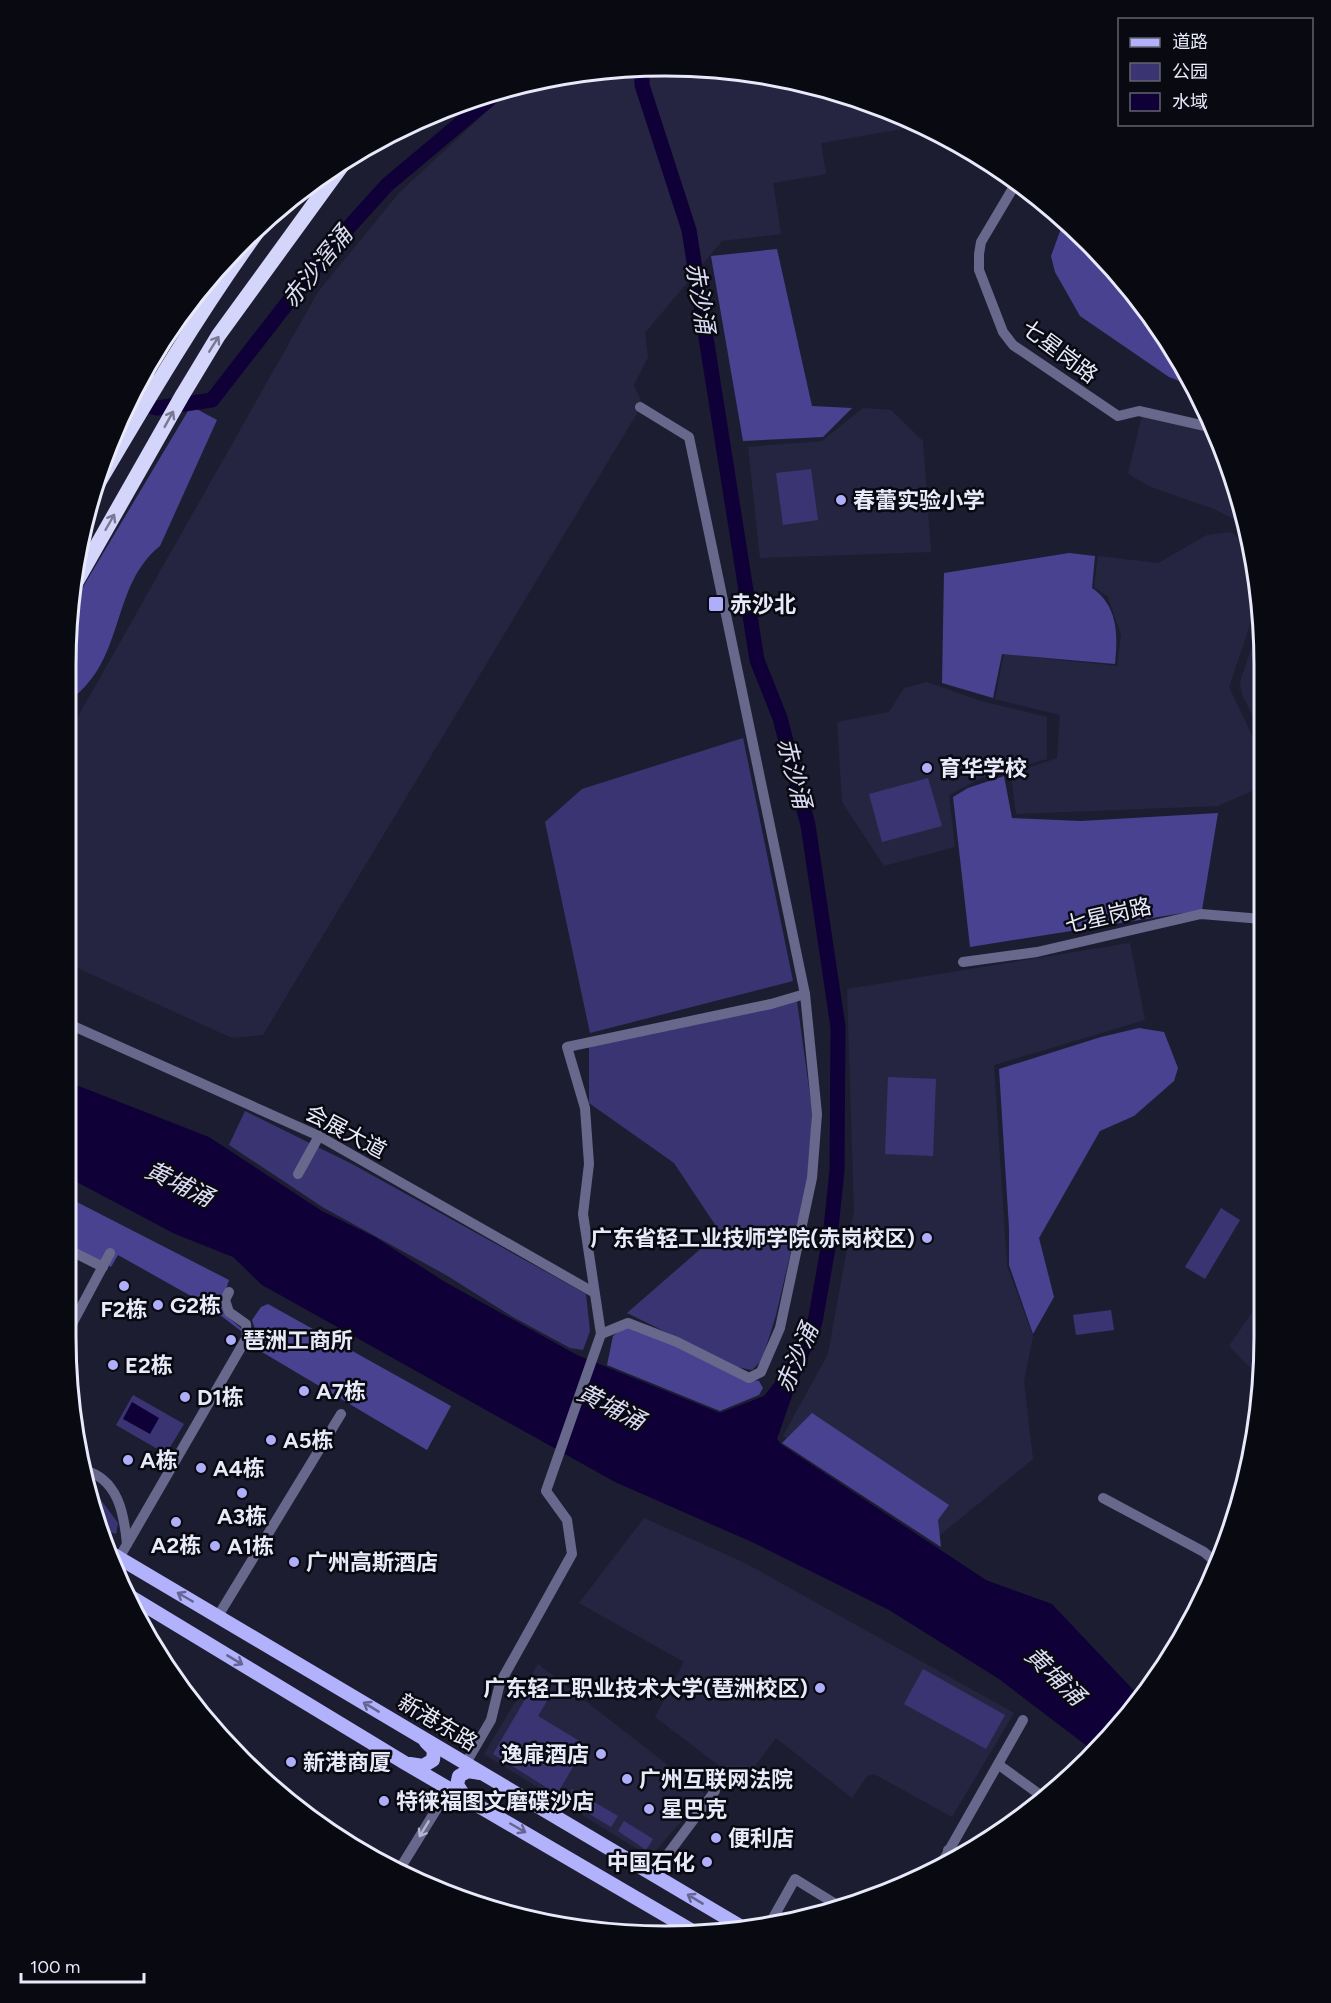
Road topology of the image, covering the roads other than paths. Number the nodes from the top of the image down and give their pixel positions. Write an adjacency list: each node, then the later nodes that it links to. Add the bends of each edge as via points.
1 (330, 182): 9 (highway, one-way to 1, via 183,394 251,289)
2 (1012, 190): 7 (street, 七星岗路, via 981,242 979,270 1013,345 1118,416 1139,411)
3 (235, 265): 4 (highway)
4 (155, 379): 5 (highway); 8 (highway)
5 (145, 389)
6 (640, 407): 12 (street, via 689,437)
7 (1204, 427)
8 (117, 451)
9 (86, 565)
10 (1254, 918): 11 (street, 七星岗路, via 1201,914 1037,952)
11 (963, 962)
12 (805, 994): 20 (street, via 567,1047 585,1108 589,1164 583,1214); 22 (street, via 817,1114 812,1178 780,1328 761,1372 749,1378 628,1323)
13 (76, 1027): 14 (street, 会展大道)
14 (319, 1137): 15 (street); 20 (street, 会展大道)
15 (298, 1174)
16 (110, 1253): 18 (street)
17 (76, 1254): 18 (street)
18 (103, 1267): 21 (street)
19 (229, 1292): 26 (street, via 225,1300 229,1312 246,1324 244,1337)
20 (593, 1292): 22 (street)
21 (76, 1317)
22 (601, 1334): 35 (street, via 546,1491 567,1520 572,1554 500,1683 491,1720)
23 (341, 1414): 31 (street)
24 (94, 1476): 26 (street, via 111,1486 124,1512)
25 (1103, 1498): 29 (street)
26 (127, 1544): 27 (street)
27 (117, 1552)
28 (119, 1558): 31 (main road, 新港东路, one-way to 28)
29 (1212, 1559)
30 (139, 1602): 34 (main road, one-way to 34)
31 (218, 1616): 33 (main road, 新港东路, one-way to 31)
32 (1023, 1720): 36 (street)
33 (421, 1736): 34 (main road, via 434,1750 433,1760 423,1766); 35 (main road, 新港东路)
34 (405, 1763): 38 (main road)
35 (466, 1763): 37 (main road, 新港东路); 38 (main road)
36 (999, 1765): 40 (street); 42 (street)
37 (482, 1773): 41 (main road, via 468,1771 459,1776 457,1785); 46 (main road, 新港东路)
38 (443, 1785): 41 (main road); 45 (street, one-way to 45)
39 (716, 1791): 46 (street)
40 (1038, 1793)
41 (468, 1800): 50 (main road, one-way to 50)
42 (948, 1850): 43 (street); 44 (street)
43 (952, 1852)
44 (945, 1856)
45 (402, 1864)
46 (653, 1874): 49 (main road, 新港东路, one-way to 46)
47 (832, 1902): 48 (street, via 795,1879)
48 (774, 1916)
49 (733, 1922)
50 (684, 1926)

